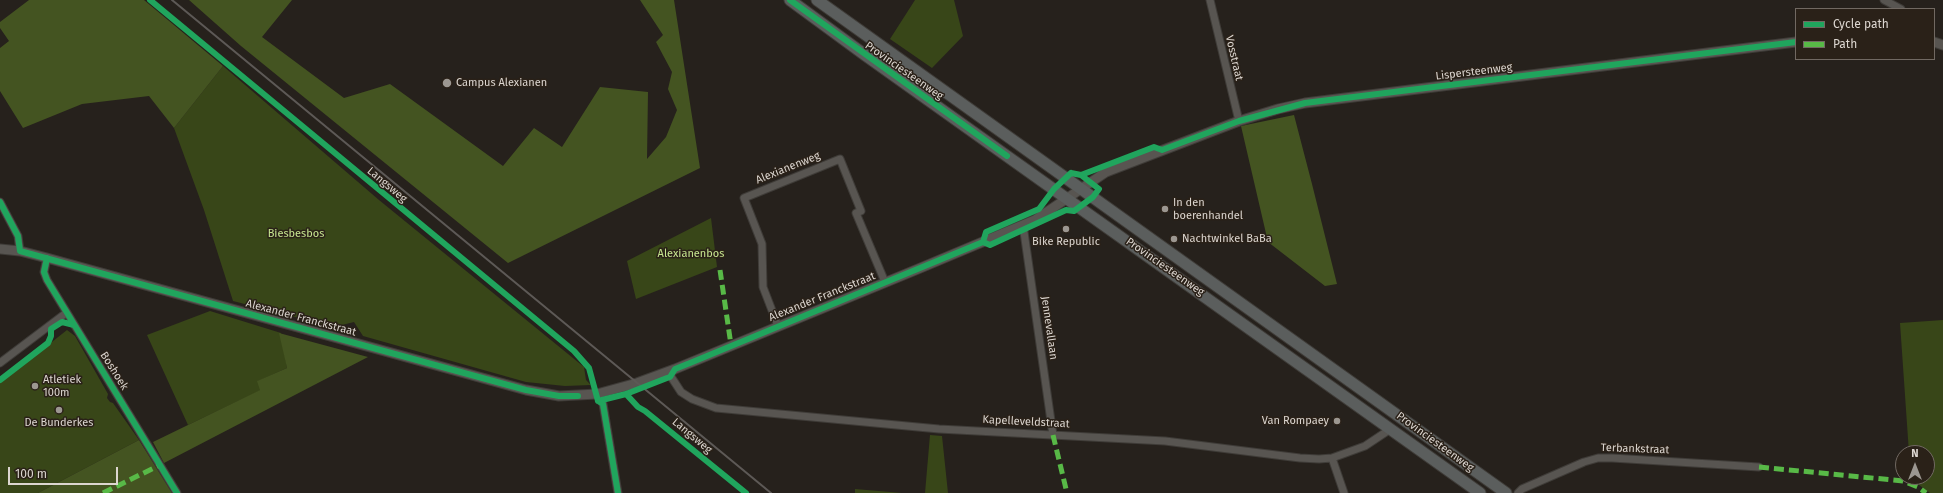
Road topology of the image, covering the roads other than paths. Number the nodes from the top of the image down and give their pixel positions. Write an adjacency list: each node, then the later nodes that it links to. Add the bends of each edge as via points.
1 (790, 0): 9 (main road, Provinciesteenweg)
2 (817, 0): 8 (main road, Provinciesteenweg)
3 (1210, 0): 7 (street, Vosstraat)
4 (1884, 0): 5 (street)
5 (1899, 8)
6 (1795, 42): 7 (street, Lispersteenweg, via 1305,103)
7 (1239, 121): 8 (street, Lispersteenweg, via 1106,172)
8 (1081, 188): 9 (street, Lispersteenweg); 22 (main road, Provinciesteenweg)
9 (1067, 198): 11 (street, Alexander Franckstraat, via 1045,214); 21 (main road, Provinciesteenweg)
10 (0, 202): 13 (street, via 18,236)
11 (1023, 225): 15 (street, Alexander Franckstraat); 23 (street, Jennevallaan)
12 (0, 249): 13 (street, Alexander Franckstraat)
13 (20, 251): 14 (street, Alexander Franckstraat)
14 (47, 258): 16 (street, Boshoek, via 45,276); 19 (street, Alexander Franckstraat, via 541,393 559,396 597,394)
15 (885, 282): 17 (street, Alexander Franckstraat); 17 (street, Alexianenweg, via 856,213 861,211 840,159 744,198 762,244 763,287)
16 (66, 312): 18 (street); 27 (street, Boshoek)
17 (778, 326): 19 (street, Alexander Franckstraat)
18 (0, 363)
19 (668, 372): 23 (street, Kapelleveldstraat, via 680,392 692,400 716,408 939,429)
20 (603, 404): 28 (street)
21 (1388, 427): 24 (main road, Provinciesteenweg); 25 (street, Kapelleveldstraat, via 1386,432 1365,446)
22 (1421, 432): 24 (main road, via 1402,427 1400,433); 31 (main road, Provinciesteenweg)
23 (1053, 435): 25 (street, Kapelleveldstraat, via 1165,441 1300,458)
24 (1404, 438): 30 (main road, Provinciesteenweg)
25 (1332, 458): 29 (street)
26 (1759, 467): 32 (street, Terbankstraat, via 1598,458 1522,489)
27 (177, 493)
28 (618, 493)
29 (1344, 493)
30 (1480, 493)
31 (1506, 493)
32 (1518, 493)

